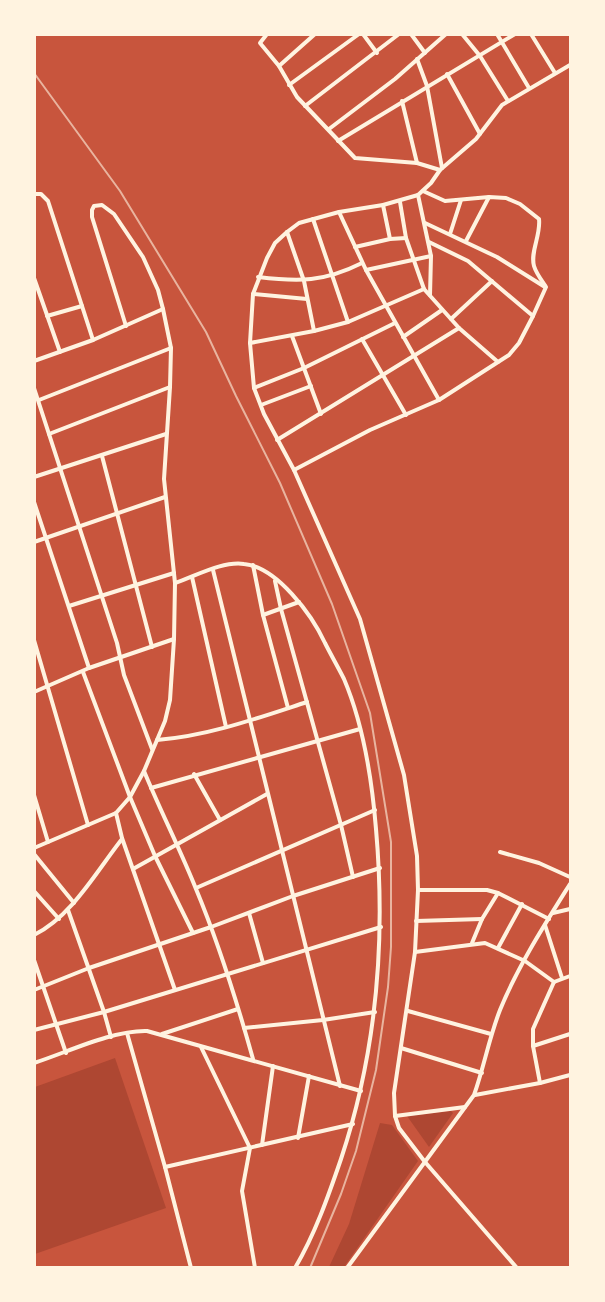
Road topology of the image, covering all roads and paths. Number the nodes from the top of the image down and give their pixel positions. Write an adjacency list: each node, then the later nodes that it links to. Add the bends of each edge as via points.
1 (267, 34): 17 (street, via 259,42)
2 (315, 34): 17 (street)
3 (361, 34): 12 (street); 20 (street)
4 (399, 34): 12 (street)
5 (411, 34): 13 (street)
6 (446, 34): 13 (street)
7 (462, 34): 14 (street)
8 (497, 34): 11 (street)
9 (515, 34): 11 (street)
10 (531, 34): 18 (street)
11 (502, 41): 14 (street); 22 (street)
12 (377, 53): 25 (street)
13 (425, 53): 15 (street)
14 (480, 56): 19 (street); 23 (street)
15 (417, 59): 21 (street); 26 (street)
16 (570, 65): 18 (street)
17 (279, 66): 20 (street)
18 (555, 73): 22 (street)
19 (447, 74): 21 (street); 27 (street)
20 (289, 85): 25 (street)
21 (427, 86): 24 (street); 30 (street)
22 (529, 88): 23 (street)
23 (508, 100): 27 (street)
24 (402, 101): 28 (street); 29 (street)
25 (305, 106): 26 (street)
26 (329, 129): 28 (street)
27 (480, 134): 30 (street)
28 (338, 141): 29 (street, via 356,159)
29 (417, 163): 30 (street)
30 (441, 169): 31 (street)
31 (423, 191): 33 (street); 35 (street, via 445,201)
32 (34, 194): 63 (street, via 48,201)
33 (418, 195): 36 (street); 40 (street)
34 (489, 196): 35 (street); 45 (street); 57 (street, via 520,204 539,219 534,266)
35 (461, 200): 42 (street)
36 (400, 202): 37 (street); 43 (street)
37 (383, 206): 38 (street); 44 (street)
38 (339, 212): 39 (street); 47 (street)
39 (313, 219): 41 (street); 52 (street)
40 (425, 223): 42 (street); 46 (street)
41 (286, 232): 53 (street, via 275,243); 55 (street)
42 (450, 234): 45 (street)
43 (406, 238): 44 (street); 49 (street)
44 (390, 239): 47 (street)
45 (466, 241): 57 (street)
46 (429, 242): 48 (street); 56 (street, via 468,261)
47 (355, 247): 50 (street)
48 (431, 256): 49 (street); 61 (street)
49 (413, 261): 51 (street); 58 (street)
50 (362, 263): 51 (street); 52 (street)
51 (366, 270): 64 (street)
52 (331, 275): 55 (street); 70 (street)
53 (258, 277): 55 (street); 60 (street)
54 (34, 278): 59 (street)
55 (304, 281): 62 (street)
56 (492, 281): 68 (street); 69 (street)
57 (546, 287): 68 (street)
58 (424, 289): 61 (street); 64 (street)
59 (36, 291): 67 (street)
60 (253, 294): 62 (street); 79 (street)
61 (430, 295): 66 (street)
62 (307, 298): 74 (street)
63 (82, 306): 67 (street); 78 (street)
64 (386, 306): 70 (street); 71 (street)
65 (164, 309): 72 (street); 72 (street, via 142,257 123,227 107,207 94,206 92,217); 80 (street)
66 (442, 310): 69 (street); 76 (street)
67 (47, 316): 81 (street)
68 (533, 316): 84 (street, via 515,349)
69 (451, 319): 73 (street)
70 (348, 322): 74 (street)
71 (395, 323): 76 (street); 77 (street)
72 (126, 326): 78 (street)
73 (459, 328): 82 (street); 84 (street)
74 (314, 331): 75 (street)
75 (292, 336): 79 (street); 85 (street)
76 (403, 337): 82 (street)
77 (362, 339): 85 (street); 86 (street)
78 (93, 340): 81 (street)
79 (250, 343): 90 (street)
80 (171, 348): 88 (street); 91 (street)
81 (60, 352): 83 (street)
82 (414, 356): 86 (street); 92 (street)
83 (34, 361)
84 (498, 362): 92 (street)
85 (304, 368): 87 (street); 90 (street)
86 (384, 375): 94 (street); 95 (street)
87 (311, 386): 93 (street); 94 (street)
88 (170, 387): 96 (street); 97 (street)
89 (34, 388): 91 (street)
90 (254, 388): 93 (street)
91 (39, 400): 96 (street)
92 (439, 400): 95 (street)
93 (261, 405): 98 (street)
94 (321, 414): 98 (street)
95 (406, 415): 101 (street)
96 (49, 434): 100 (street)
97 (166, 434): 99 (street); 103 (street)
98 (277, 440): 101 (street)
99 (102, 456): 100 (street); 105 (street)
100 (60, 469): 102 (street); 106 (street)
101 (294, 470): 163 (street, via 360,619 404,775 417,856)
102 (34, 477)
103 (165, 496): 105 (street); 111 (street)
104 (34, 502): 107 (street)
105 (116, 512): 106 (street); 115 (street)
106 (80, 527): 107 (street); 116 (street)
107 (46, 538): 108 (street); 118 (street)
108 (34, 542)
109 (253, 566): 110 (street, via 231,564); 113 (street); 120 (street)
110 (213, 570): 112 (street); 131 (street)
111 (174, 573): 114 (street); 115 (street)
112 (192, 577): 114 (street); 132 (street)
113 (275, 580): 117 (street); 119 (street)
114 (175, 583): 121 (street)
115 (135, 585): 116 (street); 123 (street)
116 (102, 596): 118 (street); 124 (street)
117 (299, 601): 119 (street); 133 (street, via 322,635 344,681)
118 (69, 606): 125 (street)
119 (281, 609): 120 (street); 129 (street)
120 (263, 615): 130 (street)
121 (174, 639): 123 (street); 134 (street, via 170,700)
122 (34, 640): 127 (street)
123 (152, 647): 124 (street)
124 (120, 658): 125 (street); 136 (street)
125 (89, 668): 126 (street)
126 (83, 672): 127 (street); 143 (street)
127 (48, 687): 128 (street); 147 (street)
128 (34, 692)
129 (307, 702): 130 (street); 135 (street)
130 (288, 708): 131 (street)
131 (249, 721): 132 (street); 137 (street)
132 (226, 727): 134 (street)
133 (360, 729): 135 (street); 144 (street)
134 (157, 740): 136 (street)
135 (318, 740): 137 (street); 148 (street)
136 (152, 750): 138 (street)
137 (258, 758): 139 (street); 142 (street)
138 (144, 771): 140 (street); 143 (street)
139 (194, 774): 140 (street); 146 (street)
140 (151, 788): 151 (street)
141 (34, 795): 150 (street)
142 (267, 795): 146 (street); 153 (street)
143 (130, 797): 145 (street); 156 (street)
144 (375, 810): 148 (street); 158 (street)
145 (116, 813): 147 (street); 149 (street)
146 (220, 820): 151 (street)
147 (88, 825): 150 (street)
148 (341, 825): 153 (street); 159 (street)
149 (122, 838): 157 (street); 167 (street)
150 (48, 842): 152 (street)
151 (176, 844): 156 (street); 162 (street)
152 (34, 848)
153 (282, 851): 162 (street); 166 (street)
154 (500, 852): 160 (street)
155 (34, 854): 167 (street)
156 (155, 856): 157 (street); 180 (street)
157 (133, 868): 183 (street)
158 (380, 868): 159 (street); 179 (street)
159 (353, 877): 166 (street)
160 (570, 877)
161 (570, 884): 172 (street)
162 (196, 888): 178 (street)
163 (418, 890): 165 (street); 176 (street)
164 (34, 891): 173 (street)
165 (498, 893): 168 (street); 174 (street)
166 (293, 896): 171 (street); 185 (street)
167 (74, 903): 170 (street)
168 (522, 904): 175 (street); 184 (street)
169 (570, 909): 172 (street)
170 (68, 910): 173 (street); 190 (street)
171 (249, 913): 178 (street); 189 (street)
172 (552, 913): 175 (street)
173 (59, 919): 181 (street)
174 (482, 919): 176 (street); 182 (street)
175 (549, 919): 177 (street)
176 (416, 921): 186 (street)
177 (545, 925): 188 (street); 193 (street)
178 (211, 927): 180 (street); 191 (street)
179 (381, 927): 185 (street); 201 (street)
180 (193, 933): 183 (street)
181 (34, 935)
182 (472, 943): 184 (street); 186 (street)
183 (159, 944): 190 (street); 197 (street)
184 (498, 948): 188 (street)
185 (306, 951): 189 (street); 202 (street)
186 (415, 952): 199 (street)
187 (34, 960): 195 (street)
188 (525, 961): 194 (street); 208 (street)
189 (263, 963): 191 (street)
190 (89, 968): 195 (street); 200 (street)
191 (228, 974): 197 (street); 198 (street)
192 (570, 976): 193 (street)
193 (562, 978): 194 (street)
194 (554, 982): 212 (street, via 532,1029)
195 (45, 987): 196 (street); 203 (street)
196 (34, 990)
197 (175, 990): 200 (street)
198 (238, 1009): 204 (street); 207 (street)
199 (408, 1011): 208 (street); 213 (street)
200 (104, 1012): 203 (street); 210 (street)
201 (375, 1012): 202 (street); 223 (street)
202 (323, 1020): 204 (street); 222 (street)
203 (57, 1024): 205 (street); 214 (street)
204 (244, 1028): 215 (street)
205 (34, 1030)
206 (127, 1033): 207 (street); 210 (street); 232 (street)
207 (162, 1034): 211 (street)
208 (491, 1034): 218 (street)
209 (570, 1035): 212 (street)
210 (111, 1037): 214 (street)
211 (201, 1046): 215 (street); 230 (street)
212 (533, 1046): 221 (street)
213 (401, 1048): 218 (street); 226 (street, via 394,1093)
214 (66, 1053): 216 (street)
215 (253, 1060): 217 (street)
216 (34, 1063)
217 (273, 1066): 220 (street); 229 (street)
218 (482, 1072): 224 (street)
219 (570, 1075): 221 (street)
220 (309, 1076): 222 (street); 228 (street)
221 (540, 1083): 224 (street)
222 (340, 1086): 223 (street)
223 (361, 1091): 227 (street)
224 (474, 1095): 225 (street)
225 (465, 1107): 226 (street); 231 (street)
226 (395, 1116): 231 (street, via 399,1128)
227 (352, 1124): 228 (street); 235 (street, via 322,1213)
228 (298, 1137): 229 (street)
229 (262, 1145): 230 (street)
230 (250, 1148): 232 (street); 234 (street, via 242,1191)
231 (425, 1162): 236 (street); 237 (street)
232 (165, 1167): 233 (street)
233 (191, 1268)
234 (255, 1268)
235 (295, 1268)
236 (347, 1268)
237 (517, 1268)

